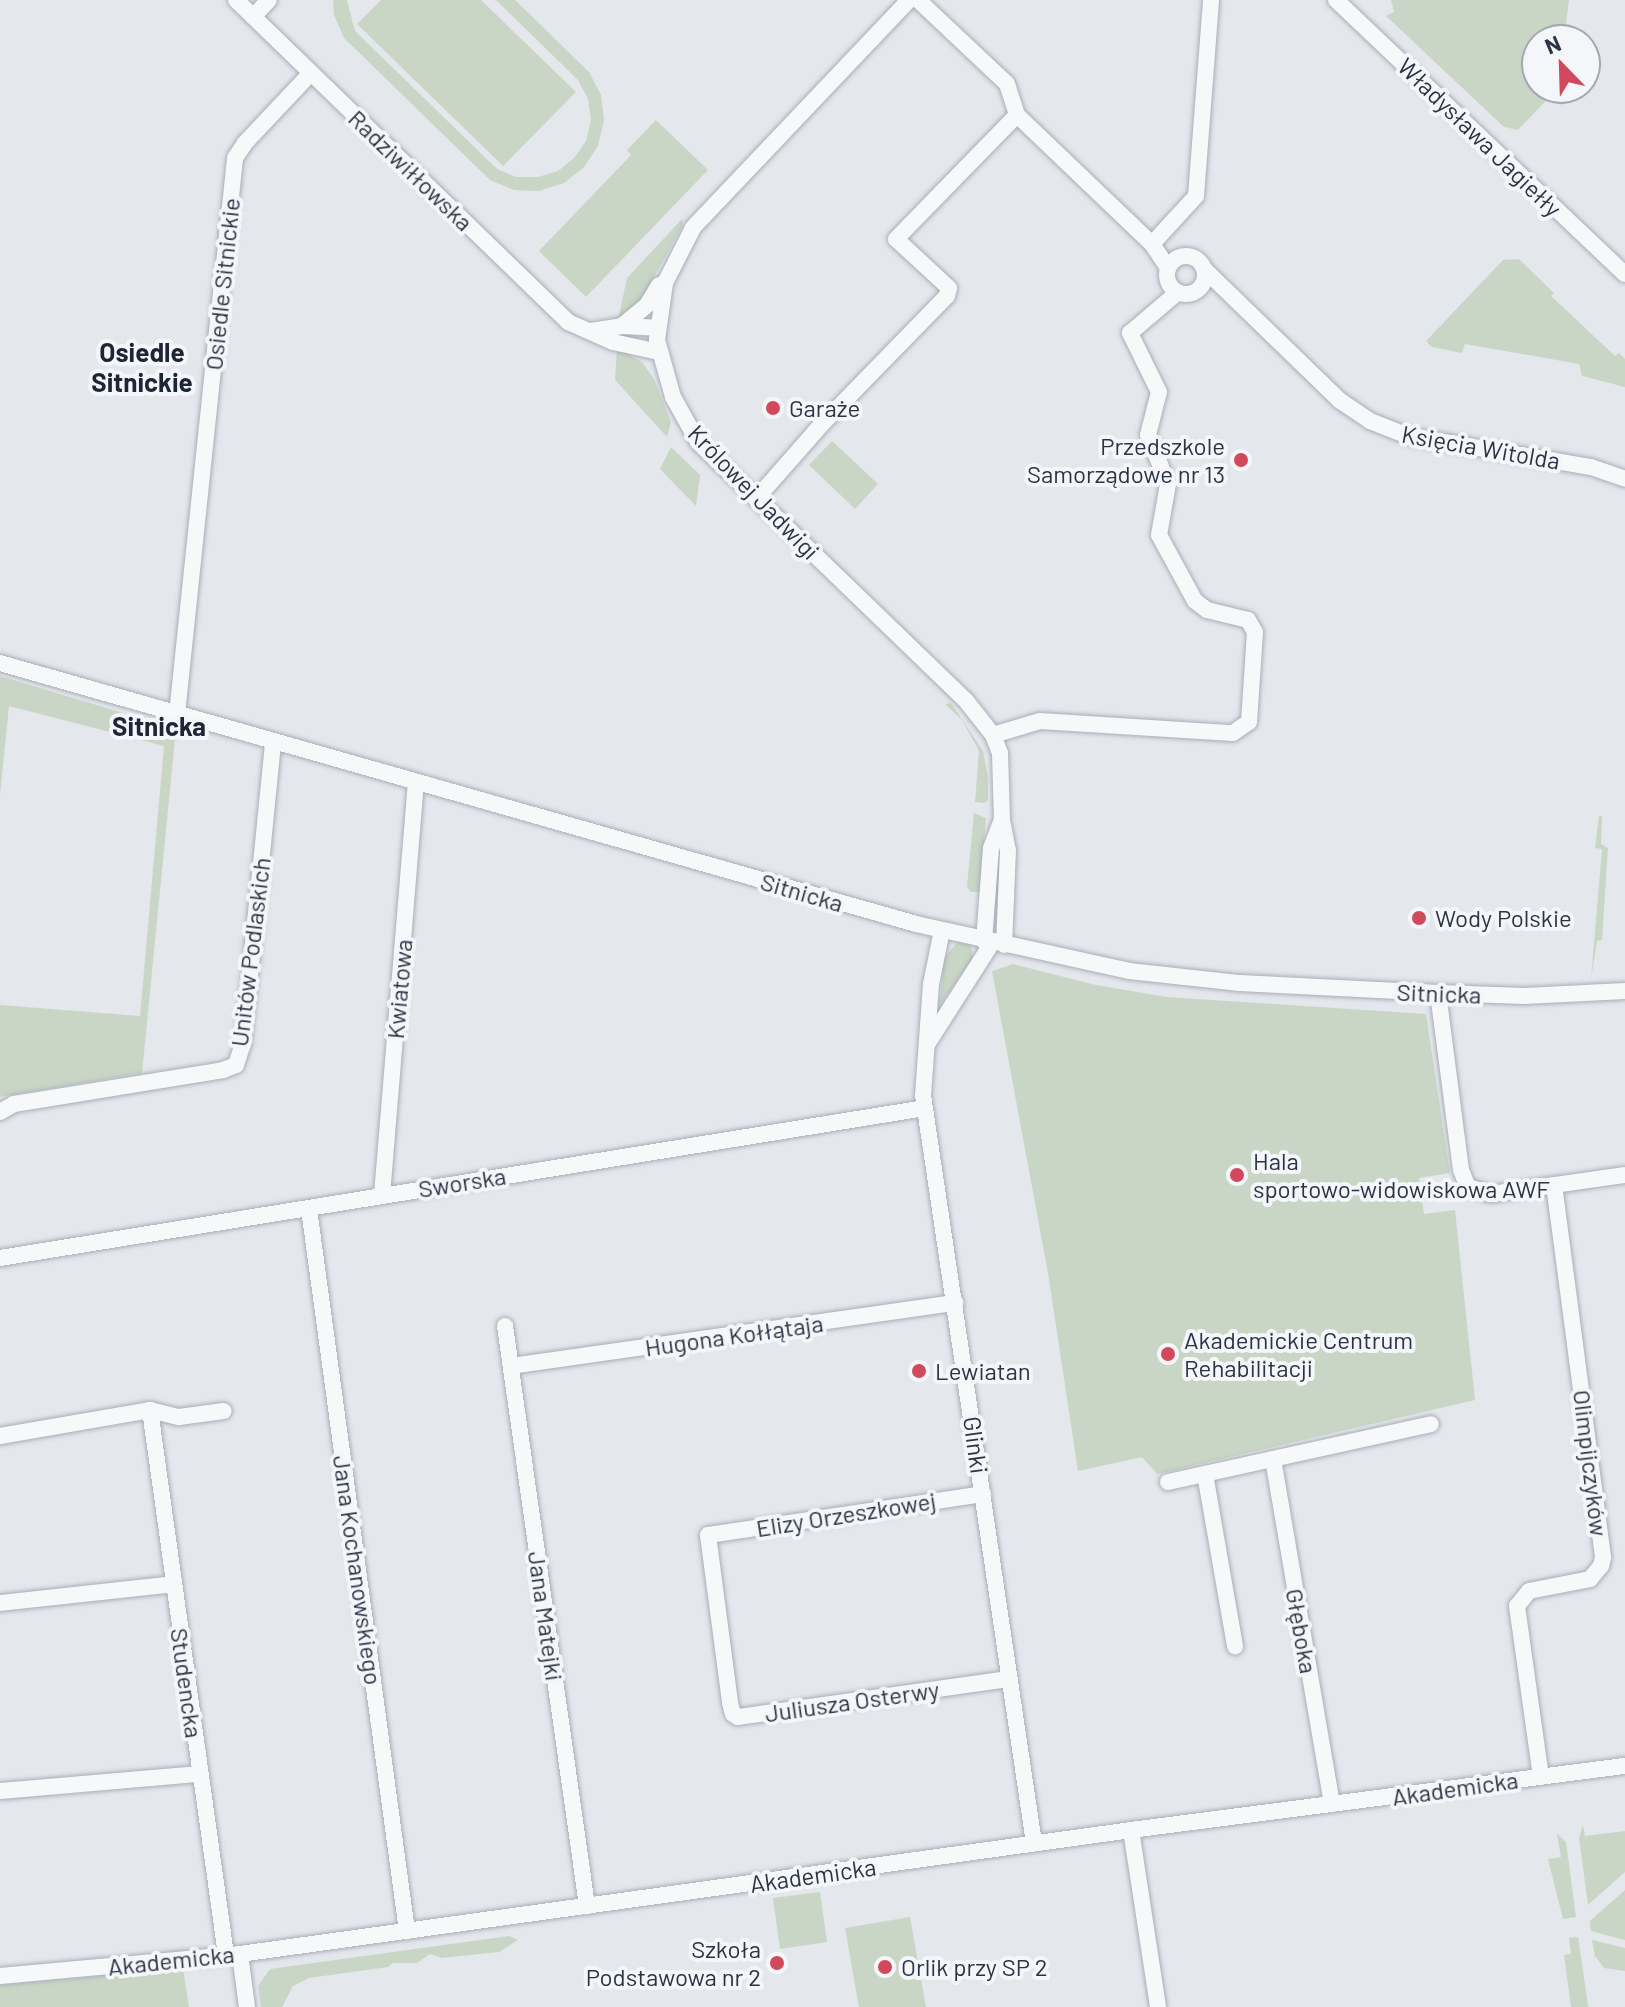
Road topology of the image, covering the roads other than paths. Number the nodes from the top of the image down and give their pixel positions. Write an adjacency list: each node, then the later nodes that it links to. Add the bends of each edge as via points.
1 (236, 0): 7 (street, Radziwiłłowska)
2 (269, 0): 7 (street)
3 (909, 0): 11 (street, Królowej Jadwigi, via 693,228)
4 (918, 0): 9 (street, via 1007,84)
5 (1211, 0): 10 (street, via 1196,196)
6 (1336, 0): 14 (street, Władysława Jagiełły)
7 (253, 17): 8 (street, Radziwiłłowska)
8 (311, 73): 20 (street, Radziwiłłowska, via 568,322); 25 (street, Osiedle Sitnickie, via 235,158)
9 (1017, 115): 10 (street); 23 (street, via 896,239 949,288 947,296)
10 (1152, 244): 12 (street)
11 (673, 263): 18 (street, via 647,305); 19 (street, Królowej Jadwigi)
12 (1174, 263): 13 (street, via 1191,256); 16 (street, via 1168,282)
13 (1204, 269): 15 (street); 17 (street, Księcia Witolda, via 1226,286)
14 (1625, 274)
15 (1200, 288): 16 (street); 17 (street, Księcia Witolda)
16 (1178, 292): 26 (street, via 1130,333 1159,392 1148,439 1168,484 1158,530 1195,601 1207,610 1248,620 1255,632 1249,722 1233,733 1040,721)
17 (1237, 304): 22 (street, Księcia Witolda, via 1339,400 1388,430 1591,467)
18 (622, 326): 19 (street); 20 (street)
19 (657, 328): 21 (street, Królowej Jadwigi)
20 (591, 331): 21 (street, Radziwiłłowska, via 613,342)
21 (659, 352): 23 (street, Królowej Jadwigi, via 688,429)
22 (1625, 479)
23 (756, 499): 26 (street, Królowej Jadwigi, via 967,702)
24 (0, 663): 25 (street, Sitnicka)
25 (177, 714): 27 (street, Sitnicka)
26 (993, 735): 30 (street, Królowej Jadwigi, via 1000,753 1008,850)
27 (273, 741): 28 (street, Sitnicka); 35 (street, Unitów Podlaskich, via 243,1044 236,1065 14,1104)
28 (416, 782): 29 (street, Sitnicka); 38 (street, Kwiatowa)
29 (942, 930): 30 (street, Sitnicka); 33 (street, Glinki)
30 (993, 943): 32 (street, Sitnicka, via 1183,978); 33 (street)
31 (1625, 991): 32 (street, Sitnicka)
32 (1438, 993): 37 (street, via 1461,1170 1468,1187 1491,1194)
33 (925, 1047): 34 (street, Glinki)
34 (925, 1108): 38 (street, Sworska); 41 (street, Glinki)
35 (0, 1112)
36 (1625, 1175): 37 (street)
37 (1554, 1185): 59 (street, Olimpijczyków, via 1603,1557 1590,1579 1529,1591 1517,1606)
38 (382, 1195): 39 (street, Sworska)
39 (309, 1209): 40 (street, Sworska); 65 (street, Jana Kochanowskiego)
40 (0, 1258)
41 (956, 1303): 43 (street, Hugona Kołłątaja); 51 (street, Glinki)
42 (505, 1326): 43 (street, Jana Matejki)
43 (511, 1366): 64 (street, Jana Matejki)
44 (150, 1410): 45 (street, via 179,1417); 47 (street); 53 (street, Studencka)
45 (224, 1411)
46 (1431, 1424): 48 (street)
47 (0, 1436)
48 (1273, 1459): 49 (street); 61 (street, Głęboka)
49 (1205, 1474): 50 (street); 55 (street)
50 (1168, 1482)
51 (983, 1494): 52 (street, Elizy Orzeszkowej); 56 (street, Glinki)
52 (708, 1535): 56 (street, Juliusza Osterwy, via 730,1703 738,1717)
53 (174, 1584): 54 (street); 58 (street, Studencka)
54 (0, 1603)
55 (1235, 1646)
56 (1009, 1679): 63 (street, Glinki)
57 (1625, 1766): 59 (street, Akademicka)
58 (200, 1774): 60 (street); 66 (street, Studencka)
59 (1541, 1777): 61 (street, Akademicka)
60 (0, 1791)
61 (1332, 1804): 62 (street, Akademicka)
62 (1131, 1830): 63 (street, Akademicka); 69 (street)
63 (1034, 1843): 64 (street, Akademicka)
64 (587, 1906): 65 (street, Akademicka)
65 (407, 1931): 66 (street, Akademicka)
66 (233, 1954): 67 (street, Akademicka); 68 (street, Studencka)
67 (0, 1976)
68 (247, 2007)
69 (1158, 2007)

